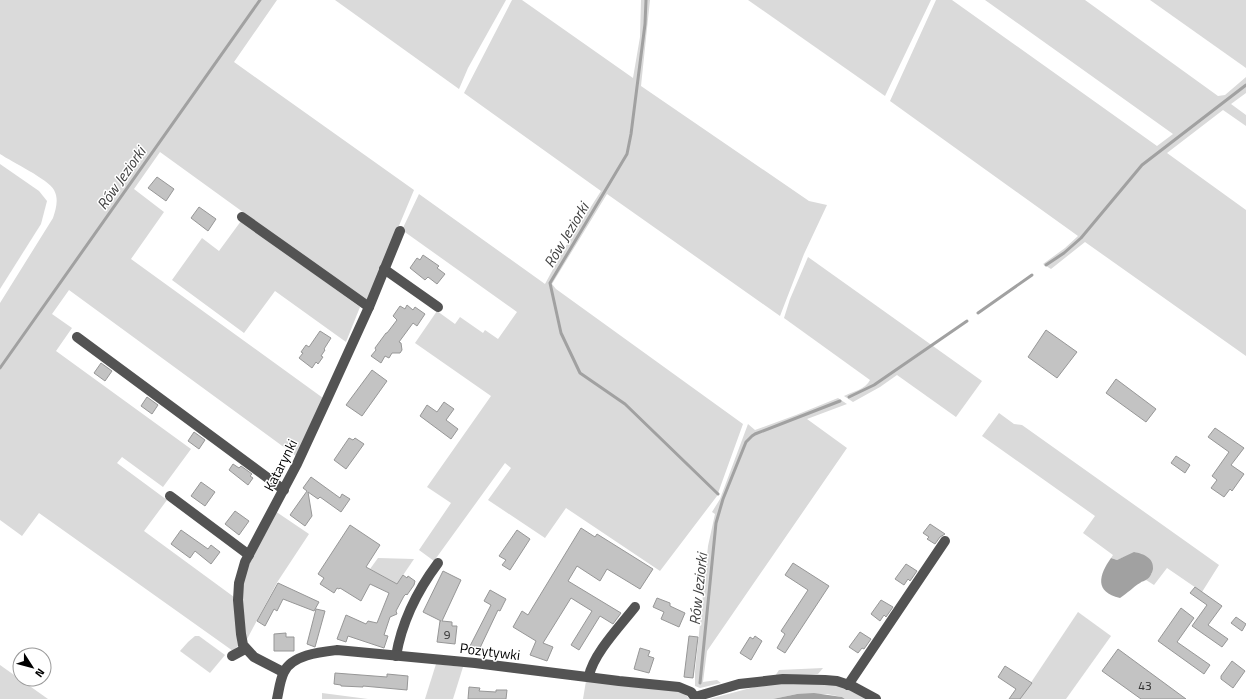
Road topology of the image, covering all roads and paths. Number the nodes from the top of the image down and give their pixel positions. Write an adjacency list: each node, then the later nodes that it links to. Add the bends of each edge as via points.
1 (242, 217): 5 (street)
2 (400, 231): 3 (street, Katarynki)
3 (384, 269): 4 (street); 5 (street, Katarynki)
4 (438, 306)
5 (369, 307): 7 (street, Katarynki)
6 (77, 337): 7 (street)
7 (284, 490): 10 (street, Katarynki)
8 (170, 496): 10 (street)
9 (945, 541): 18 (street)
10 (249, 555): 13 (street, Katarynki, via 238,594 242,642)
11 (438, 563): 15 (street, via 415,597)
12 (635, 607): 17 (street, via 597,657)
13 (245, 649): 14 (street); 16 (street, via 254,657)
14 (232, 656)
15 (396, 656): 16 (street, Pozytywki, via 337,650 296,660); 17 (street, Pozytywki, via 475,662)
16 (284, 672): 20 (street)
17 (589, 676): 19 (street, Pozytywki, via 679,687 691,692)
18 (848, 685): 19 (street, Pozytywki, via 825,680 768,680 738,684); 21 (street, Pozytywki)
19 (696, 698)
20 (277, 699)
21 (876, 699)

